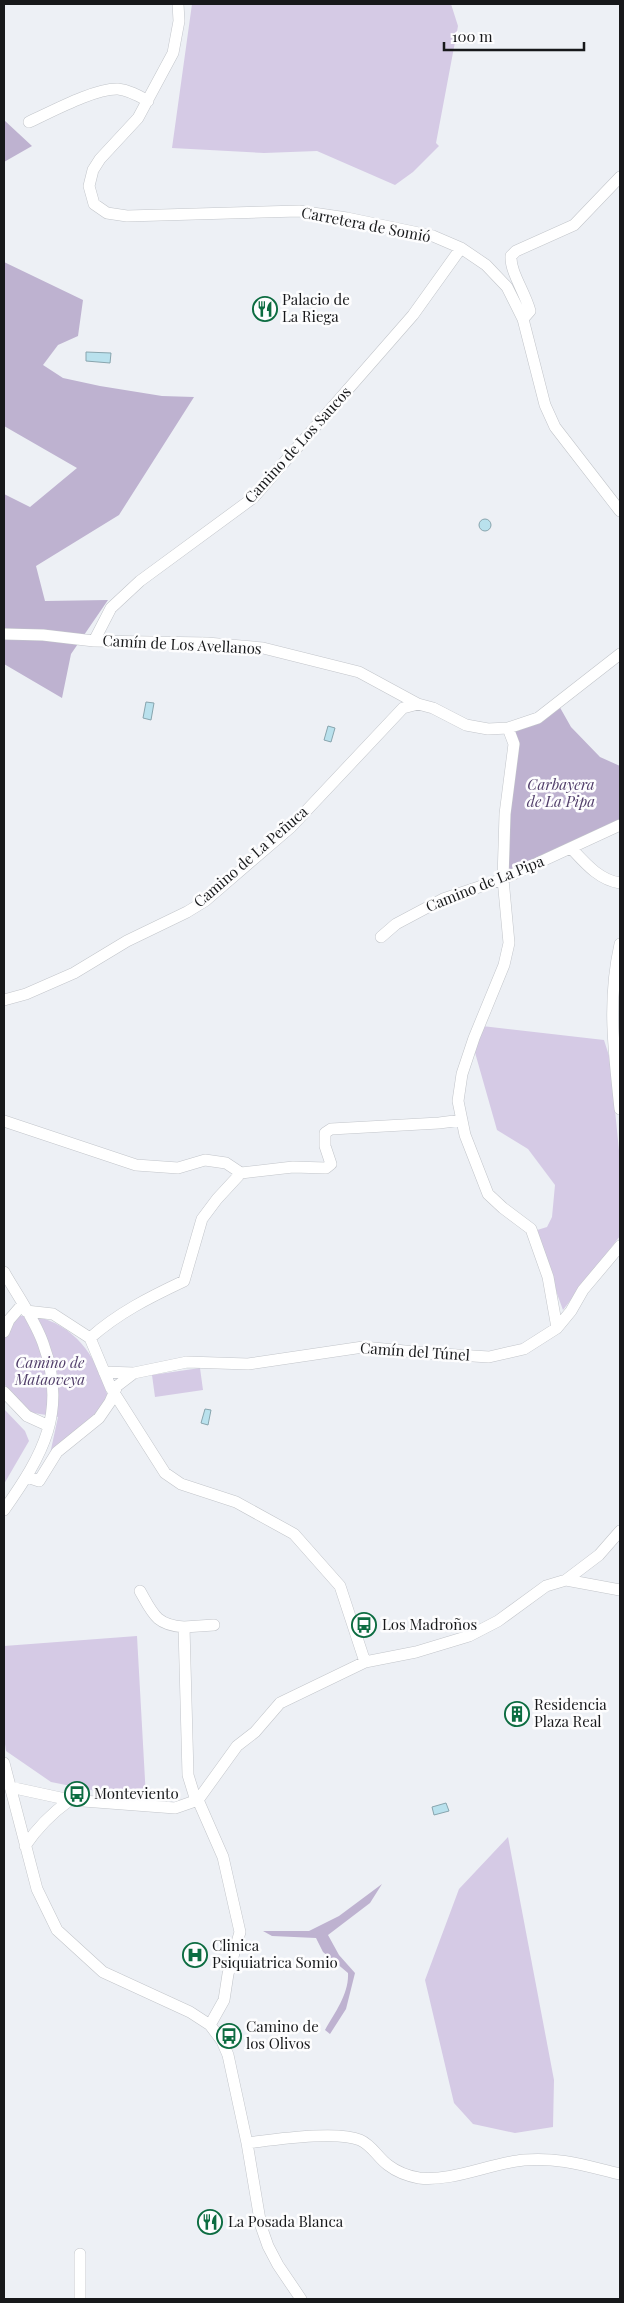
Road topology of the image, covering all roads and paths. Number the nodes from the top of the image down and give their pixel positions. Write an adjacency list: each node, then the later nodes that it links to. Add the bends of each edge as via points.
1 (178, 4): 3 (street, Carretera de Somió)
2 (186, 4): 3 (street)
3 (179, 21): 4 (street, Carretera de Somió, via 173,53)
4 (148, 101): 5 (street, via 132,92 117,89 80,98); 7 (street, Carretera de Somió, via 138,118 93,170 89,186 94,204 107,213 127,216 299,211 433,236)
5 (29, 122)
6 (620, 177): 8 (street, via 574,225 511,256 510,266 530,311)
7 (461, 248): 8 (street, Carretera de Somió, via 486,265 507,287); 11 (street, Camino de Los Saucos, via 413,315 253,498 140,581 111,608)
8 (523, 319): 9 (street, Carretera de Somió, via 545,405 556,427)
9 (620, 511)
10 (4, 634): 11 (street, Camín de Los Avellanos)
11 (94, 641): 13 (street, Camín de Los Avellanos, via 207,643 263,648 359,672)
12 (620, 654): 14 (street, Camín de Los Avellanos, via 544,714 526,724)
13 (418, 704): 14 (street, Camín de Los Avellanos, via 466,725); 21 (street, Camino de La Peñuca, via 403,708 291,827 205,901 127,941 74,973)
14 (508, 728): 17 (street, via 514,744 505,814)
15 (620, 825): 16 (street, Camino de La Pipa)
16 (571, 848): 17 (street, Camino de La Pipa); 18 (street, via 600,876)
17 (503, 880): 19 (street, Camino de La Pipa, via 443,898 396,924); 23 (street, via 509,942 504,964 462,1074 458,1101)
18 (620, 884)
19 (381, 937)
20 (620, 944): 22 (street, via 611,1028)
21 (4, 1000)
22 (620, 1109)
23 (462, 1120): 25 (street, via 332,1129 325,1133 331,1164 326,1168 294,1166); 29 (street, via 488,1194 531,1228 548,1277)
24 (4, 1121): 25 (street, via 136,1165 178,1168 205,1160 226,1163)
25 (241, 1173): 31 (street, via 202,1219 184,1281 135,1304)
26 (620, 1246): 29 (street, Camín del Túnel, via 583,1290 572,1311)
27 (4, 1272): 28 (street)
28 (24, 1308): 30 (street, via 8,1320); 31 (street, via 53,1314); 36 (street, via 42,1341 52,1372)
29 (557, 1328): 33 (street, Camín del Túnel, via 524,1349 489,1357 363,1346 248,1364 187,1362)
30 (4, 1332)
31 (90, 1338): 32 (street)
32 (104, 1372): 33 (street); 35 (street)
33 (134, 1373): 35 (street)
34 (4, 1392): 36 (street, via 27,1416)
35 (113, 1392): 37 (street, via 99,1418 57,1452 40,1481); 45 (street, via 165,1473 181,1484 236,1502 294,1534 340,1586)
36 (49, 1426): 37 (street, via 40,1455)
37 (27, 1477): 38 (street)
38 (4, 1510)
39 (620, 1532): 40 (street)
40 (566, 1580): 41 (street); 45 (street, via 546,1586 498,1621 470,1636 416,1652)
41 (620, 1590)
42 (140, 1591): 44 (street, via 158,1620 168,1626)
43 (214, 1624): 44 (street)
44 (184, 1626): 49 (street, via 188,1775)
45 (365, 1662): 49 (street, via 280,1703 255,1732 237,1746)
46 (4, 1763): 47 (street)
47 (10, 1787): 48 (street); 50 (street)
48 (70, 1800): 49 (street, via 175,1808); 50 (street, via 50,1816)
49 (197, 1800): 51 (street, via 223,1856 240,1932 224,2000)
50 (25, 1846): 51 (street, via 37,1889 57,1930 103,1972 190,2012)
51 (210, 2025): 52 (street, via 228,2055)
52 (247, 2143): 53 (street, via 351,2137 362,2141 388,2166 421,2178 441,2177 522,2160 559,2159); 56 (street, via 268,2246)
53 (620, 2174)
54 (80, 2254): 55 (street)
55 (80, 2299)
56 (301, 2299)

